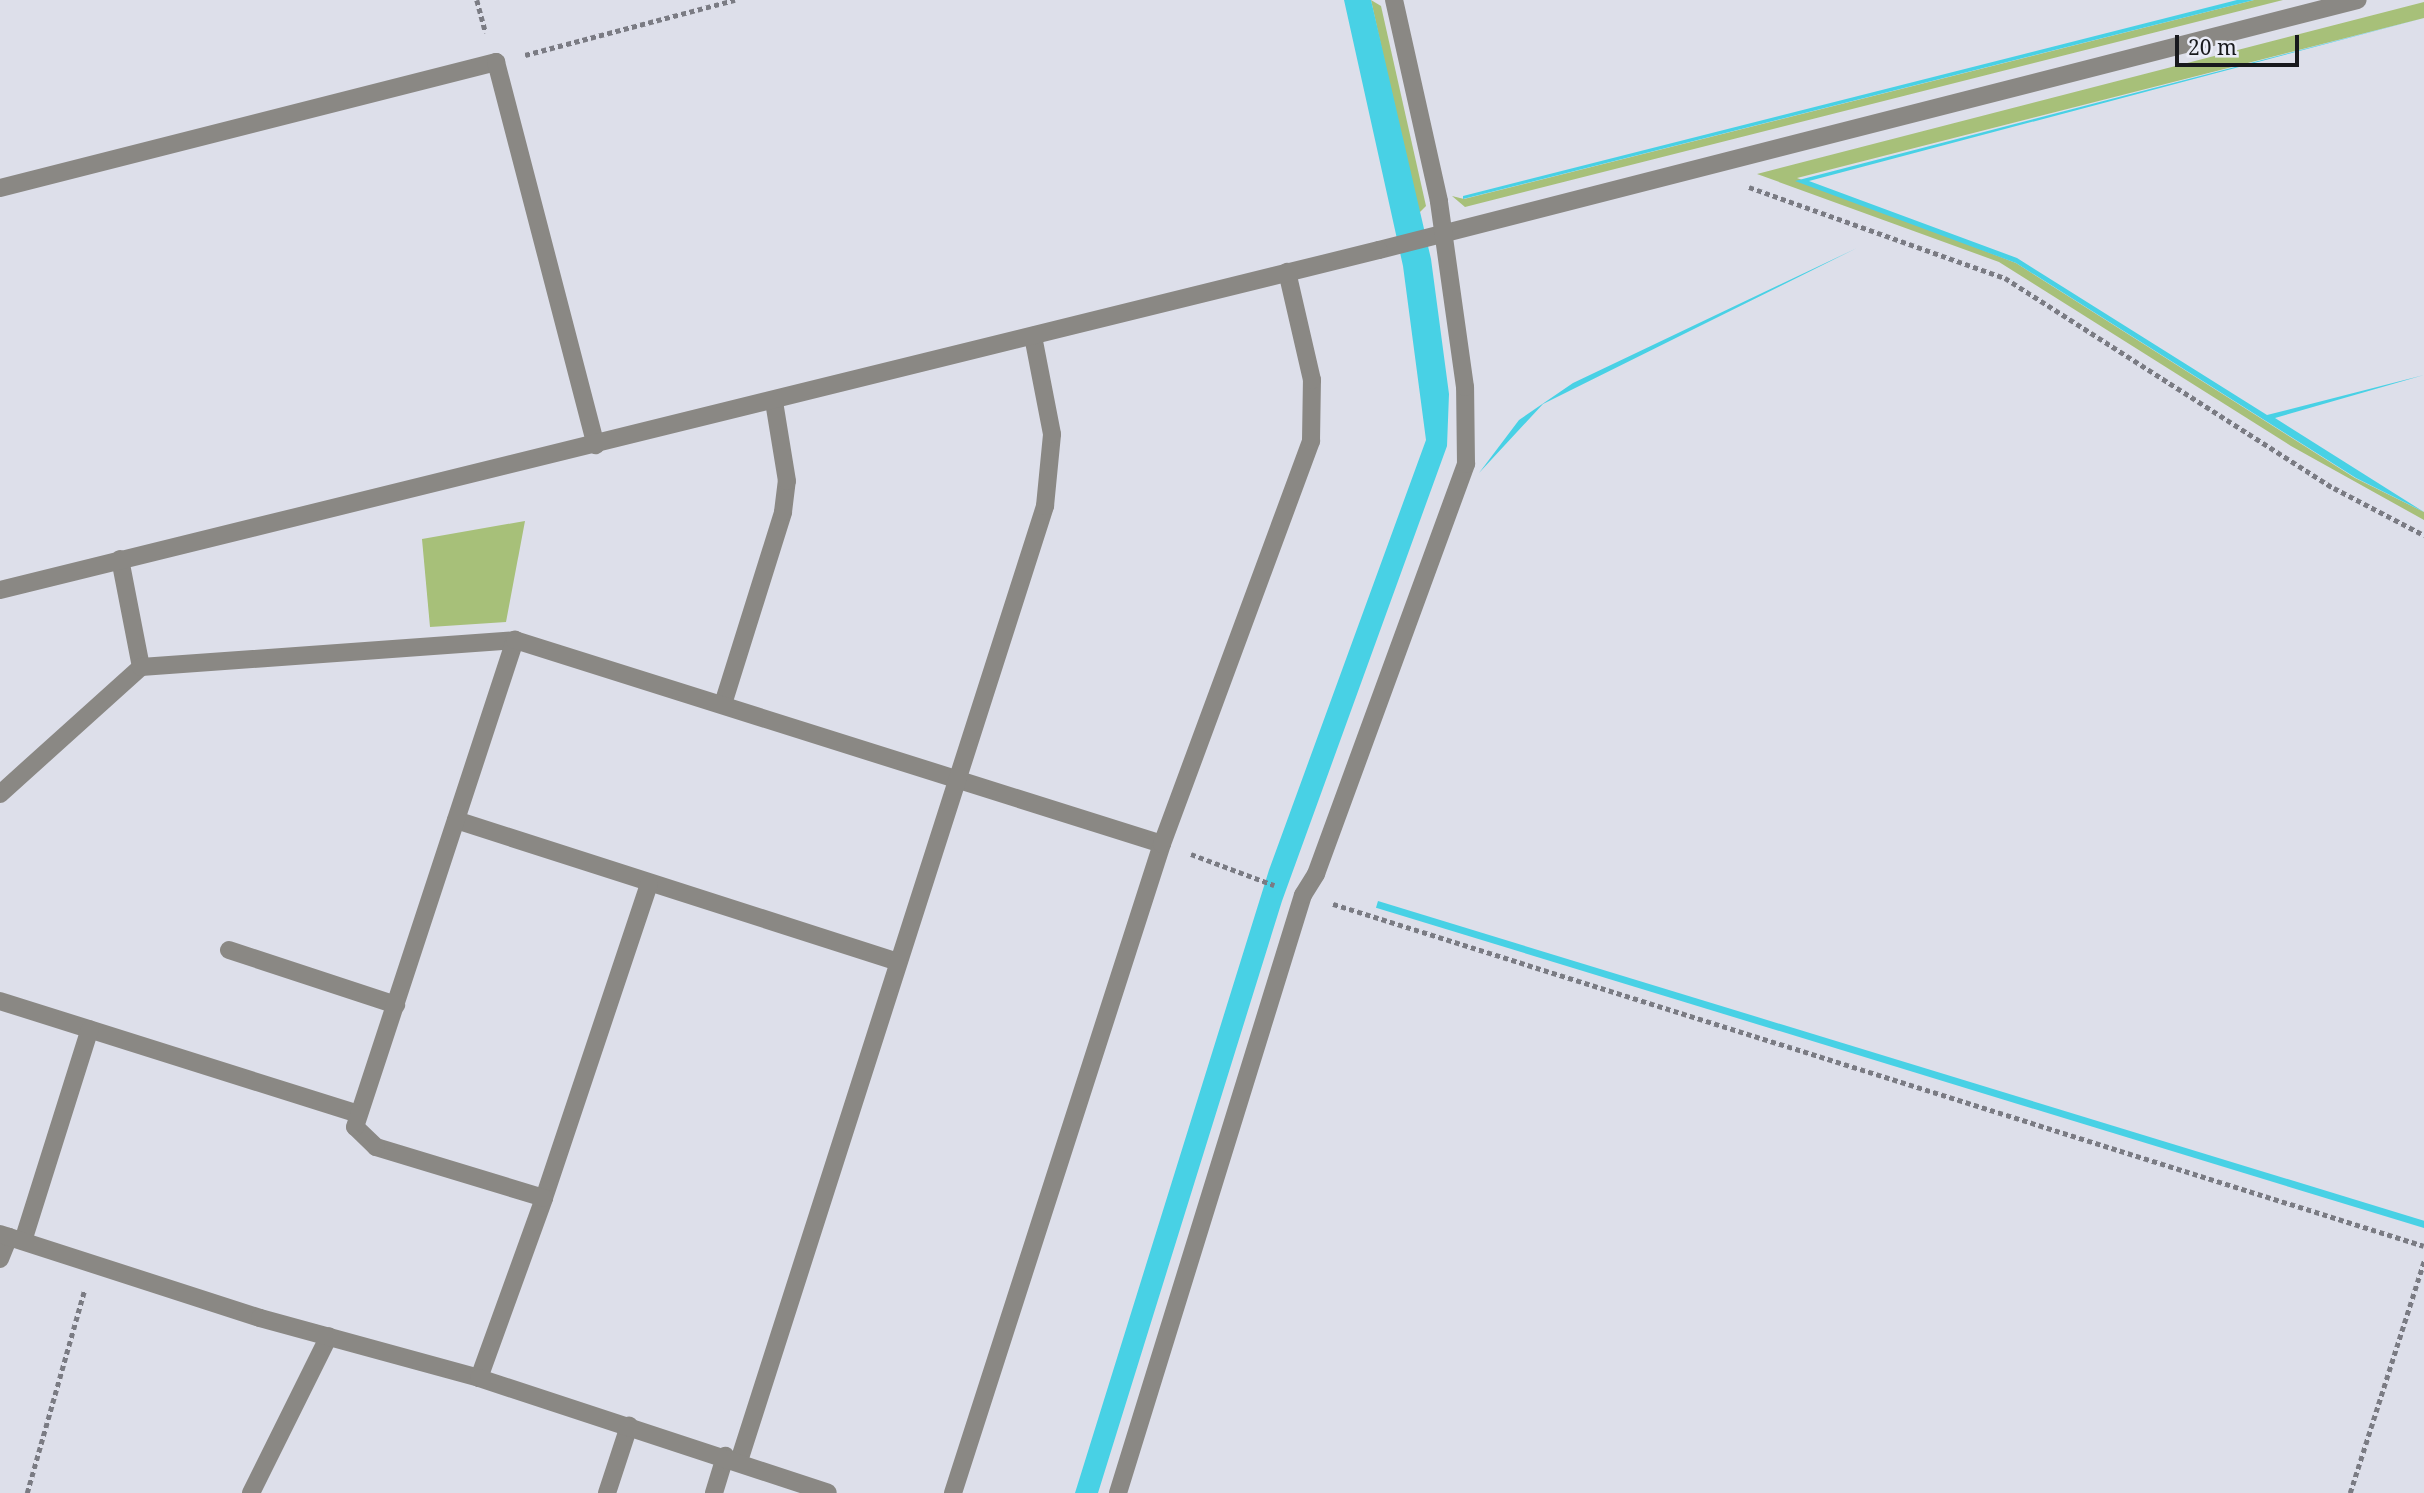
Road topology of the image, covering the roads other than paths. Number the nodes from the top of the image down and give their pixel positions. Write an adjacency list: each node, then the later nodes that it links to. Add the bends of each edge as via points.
1 (1394, 0): 4 (street)
2 (2358, 0): 4 (street)
3 (0, 188): 8 (street, via 496,62)
4 (1442, 233): 5 (street); 37 (street, via 1465,387 1466,464 1316,874 1303,895)
5 (1287, 271): 6 (street); 17 (street, via 1312,380 1311,441)
6 (1032, 336): 7 (street); 14 (street, via 1052,434 1052,472)
7 (774, 402): 8 (street); 13 (street, via 787,481 783,512)
8 (596, 445): 9 (street)
9 (120, 559): 10 (street); 12 (street)
10 (0, 590)
11 (515, 640): 12 (street); 13 (street); 16 (street)
12 (141, 667): 15 (street)
13 (723, 704): 14 (street)
14 (956, 779): 17 (street); 20 (street)
15 (0, 794)
16 (456, 820): 18 (street); 22 (street)
17 (1162, 844): 36 (street)
18 (649, 885): 20 (street); 25 (street)
19 (229, 950): 22 (street)
20 (896, 961): 31 (street)
21 (0, 1001): 23 (street)
22 (396, 1005): 24 (street)
23 (90, 1029): 24 (street); 26 (street)
24 (356, 1112): 25 (street, via 362,1140 376,1147)
25 (544, 1198): 29 (street)
26 (11, 1237): 27 (street); 28 (street)
27 (0, 1259)
28 (330, 1336): 29 (street); 32 (street)
29 (479, 1378): 30 (street)
30 (629, 1426): 31 (street); 33 (street)
31 (732, 1458): 34 (street); 35 (street)
32 (251, 1493)
33 (607, 1493)
34 (714, 1493)
35 (828, 1493)
36 (953, 1493)
37 (1118, 1493)

